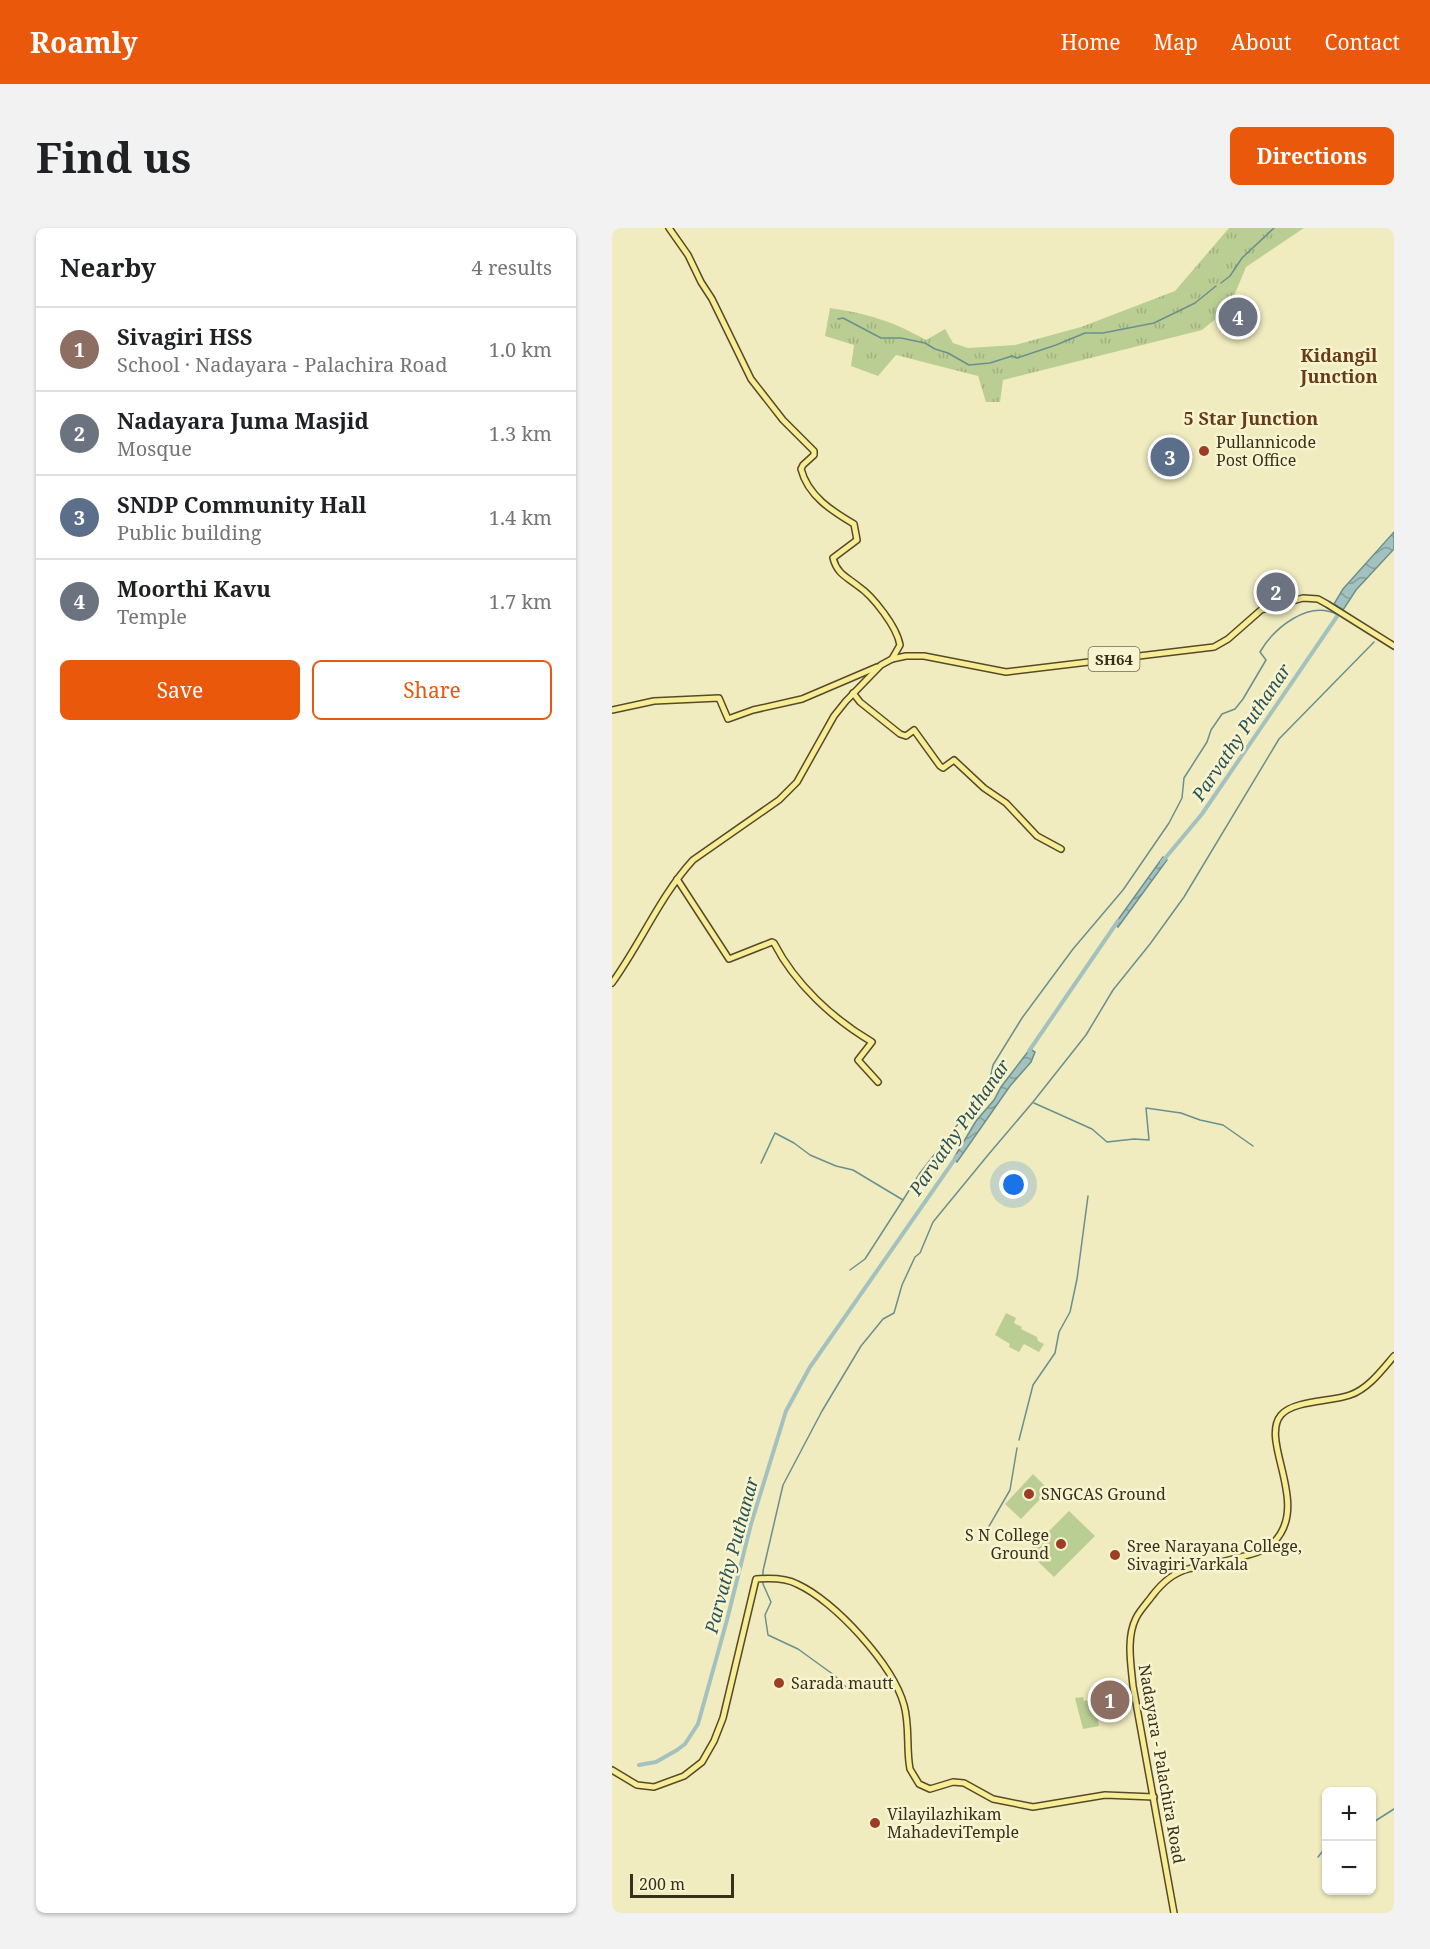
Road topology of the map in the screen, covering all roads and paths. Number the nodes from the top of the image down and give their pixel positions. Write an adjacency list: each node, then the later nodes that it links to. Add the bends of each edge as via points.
1 (669, 228): 3 (main road, via 688,255 751,380 814,451 801,469 812,491 854,524 857,540 833,558 835,568 860,586 892,627 900,645)
2 (1394, 646): 3 (main road, SH64, via 1318,599 1303,598 1261,610 1214,647 1006,672 924,656)
3 (892, 659): 4 (main road, SH64)
4 (881, 665): 5 (main road, SH64); 6 (main road, via 802,699 728,719 718,698 654,701)
5 (853, 693): 7 (main road, via 900,734 906,736 914,730 940,766 943,768 954,760 1006,803 1037,836); 8 (main road, SH64, via 834,716 788,791 693,860)
6 (612, 710)
7 (1061, 849)
8 (677, 879): 9 (main road, SH64); 10 (main road, via 729,959 774,943 784,962 818,1000 872,1042 858,1060)
9 (612, 982)
10 (878, 1082)
11 (1394, 1356): 13 (main road, Nadayara - Palachira Road, via 1376,1378 1352,1395 1290,1408 1279,1416 1275,1434 1288,1511 1275,1541 1264,1551 1172,1576 1158,1587 1136,1617 1131,1665)
12 (612, 1770): 13 (main road, via 637,1785 654,1787 684,1776 702,1762 723,1718 756,1579 771,1578 794,1582 826,1602 854,1629 885,1669 904,1706 910,1769 919,1784 930,1789 953,1782 964,1784 993,1799 1033,1807 1106,1795)
13 (1154, 1797): 14 (main road, Nadayara - Palachira Road)
14 (1174, 1913)

